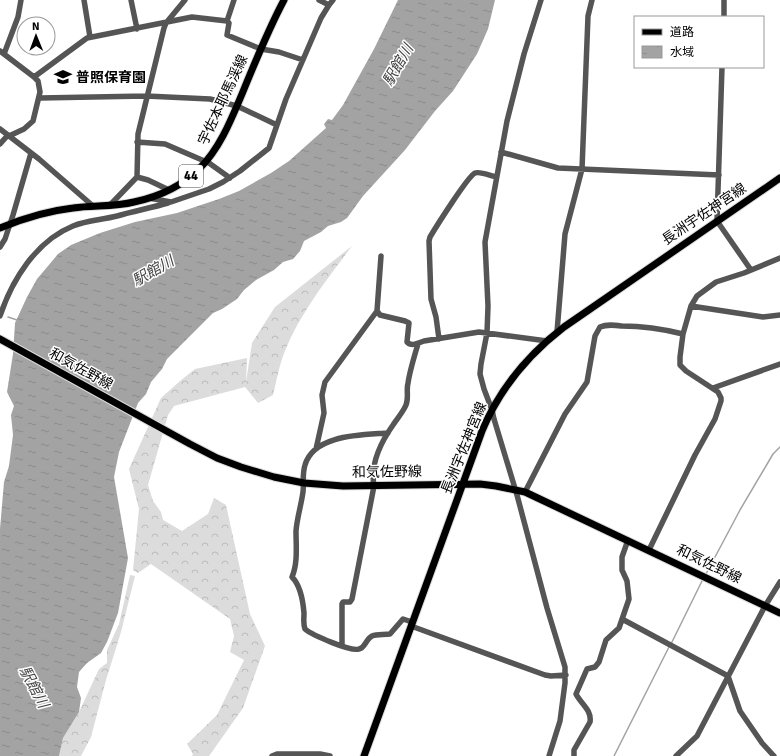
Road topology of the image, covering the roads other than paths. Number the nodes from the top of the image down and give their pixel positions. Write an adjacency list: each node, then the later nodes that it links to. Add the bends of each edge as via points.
1 (21, 0): 19 (street, via 18,17)
2 (84, 0): 17 (street)
3 (131, 0): 16 (street)
4 (185, 0): 15 (street)
5 (234, 0): 14 (street)
6 (284, 0): 18 (main road, 宇佐本耶馬渓線 / 44)
7 (319, 0): 12 (street)
8 (334, 0): 12 (street)
9 (542, 0): 32 (street, via 524,54)
10 (592, 0): 34 (street, via 588,16)
11 (724, 0): 13 (street)
12 (329, 5): 20 (street)
13 (724, 16)
14 (227, 21): 15 (street, via 192,17); 18 (street, via 227,35)
15 (166, 23): 16 (street); 23 (street)
16 (137, 28): 17 (street)
17 (90, 37): 22 (street)
18 (261, 49): 20 (street); 25 (main road, 宇佐本耶馬渓線 / 44)
19 (2, 53): 22 (street)
20 (303, 60): 26 (street)
21 (722, 68): 35 (street)
22 (34, 77): 24 (street, via 38,81)
23 (146, 96): 24 (street); 25 (street, via 210,99); 29 (street)
24 (40, 98): 28 (street, via 32,122 24,129)
25 (237, 106): 26 (street); 33 (main road, 宇佐本耶馬渓線 / 44)
26 (276, 125): 38 (street, via 269,148)
27 (0, 129): 28 (street)
28 (8, 135): 30 (street); 31 (street)
29 (137, 142): 33 (street, via 165,144); 36 (street)
30 (0, 144)
31 (31, 152): 44 (street); 46 (street)
32 (501, 152): 34 (street, via 553,167); 37 (street)
33 (206, 162): 38 (street); 40 (main road, 宇佐本耶馬渓線 / 44)
34 (582, 170): 35 (street); 56 (street, via 565,234)
35 (719, 176): 45 (street)
36 (137, 177): 40 (street); 43 (street)
37 (496, 177): 57 (street, via 485,242); 60 (street, via 473,174 430,237 431,299)
38 (230, 178): 42 (street)
39 (780, 178): 45 (main road, 長洲宇佐神宮線)
40 (170, 190): 41 (main road, 宇佐本耶馬渓線 / 44)
41 (149, 198): 42 (street); 43 (main road, 宇佐本耶馬渓線 / 44)
42 (171, 202): 55 (street, via 83,223 51,238 22,270)
43 (110, 205): 44 (main road, 宇佐本耶馬渓線 / 44)
44 (93, 206): 46 (main road, 宇佐本耶馬渓線 / 44, via 39,214)
45 (717, 221): 51 (street); 56 (main road, 長洲宇佐神宮線)
46 (10, 224): 47 (main road, 宇佐本耶馬渓線 / 44); 48 (street)
47 (0, 228)
48 (0, 247)
49 (381, 256): 53 (street)
50 (780, 258): 51 (street)
51 (751, 270): 52 (street, via 710,286 697,296)
52 (691, 306): 54 (street, via 763,317); 58 (street)
53 (377, 311): 62 (street, via 380,315 409,323 407,342); 67 (street, via 324,382 324,413)
54 (780, 315)
55 (0, 316)
56 (557, 332): 61 (main road, 長洲宇佐神宮線)
57 (487, 333): 60 (street); 61 (street); 65 (street, via 480,374)
58 (683, 334): 64 (street, via 680,365); 72 (street, via 661,328 638,326 600,327 595,336 587,382 565,414)
59 (0, 339): 68 (main road, 和気佐野線, via 229,463 269,476)
60 (439, 339): 62 (street)
61 (547, 341): 65 (main road, 長洲宇佐神宮線, via 514,376)
62 (418, 344): 66 (street, via 408,378 406,406)
63 (780, 364): 64 (street)
64 (713, 388): 74 (street, via 721,398 715,419)
65 (492, 410): 69 (main road, 長洲宇佐神宮線); 71 (street)
66 (388, 433): 67 (street, via 346,436); 70 (street, via 377,456 373,475)
67 (316, 449): 68 (street, via 305,465)
68 (304, 483): 70 (main road, 和気佐野線); 80 (street, via 296,522 296,566 292,576 297,582 305,629)
69 (463, 484): 70 (main road, 和気佐野線); 71 (main road, 和気佐野線, via 487,484); 79 (main road, 長洲宇佐神宮線)
70 (374, 486): 80 (street, via 352,599 342,604)
71 (516, 489): 72 (main road, 和気佐野線); 81 (street)
72 (525, 492): 73 (main road, 和気佐野線)
73 (628, 540): 74 (main road, 和気佐野線); 78 (street, via 622,557 622,570 627,581 629,599)
74 (649, 550): 76 (main road, 和気佐野線)
75 (780, 582): 76 (street)
76 (765, 606): 77 (main road, 和気佐野線); 82 (street)
77 (780, 613)
78 (622, 619): 82 (street); 87 (street, via 617,630 606,640 598,664 587,669 576,694 591,718 574,750)
79 (412, 624): 80 (street, via 403,620 390,634 371,637 359,650); 81 (street, via 545,675); 85 (main road, 長洲宇佐神宮線)
80 (342, 646)
81 (566, 674): 86 (street, via 560,721)
82 (728, 676): 88 (street, via 697,736); 89 (street, via 740,711)
83 (272, 756): 84 (street)
84 (330, 756)
85 (364, 756)
86 (549, 756)
87 (574, 756)
88 (676, 756)
89 (774, 756)

